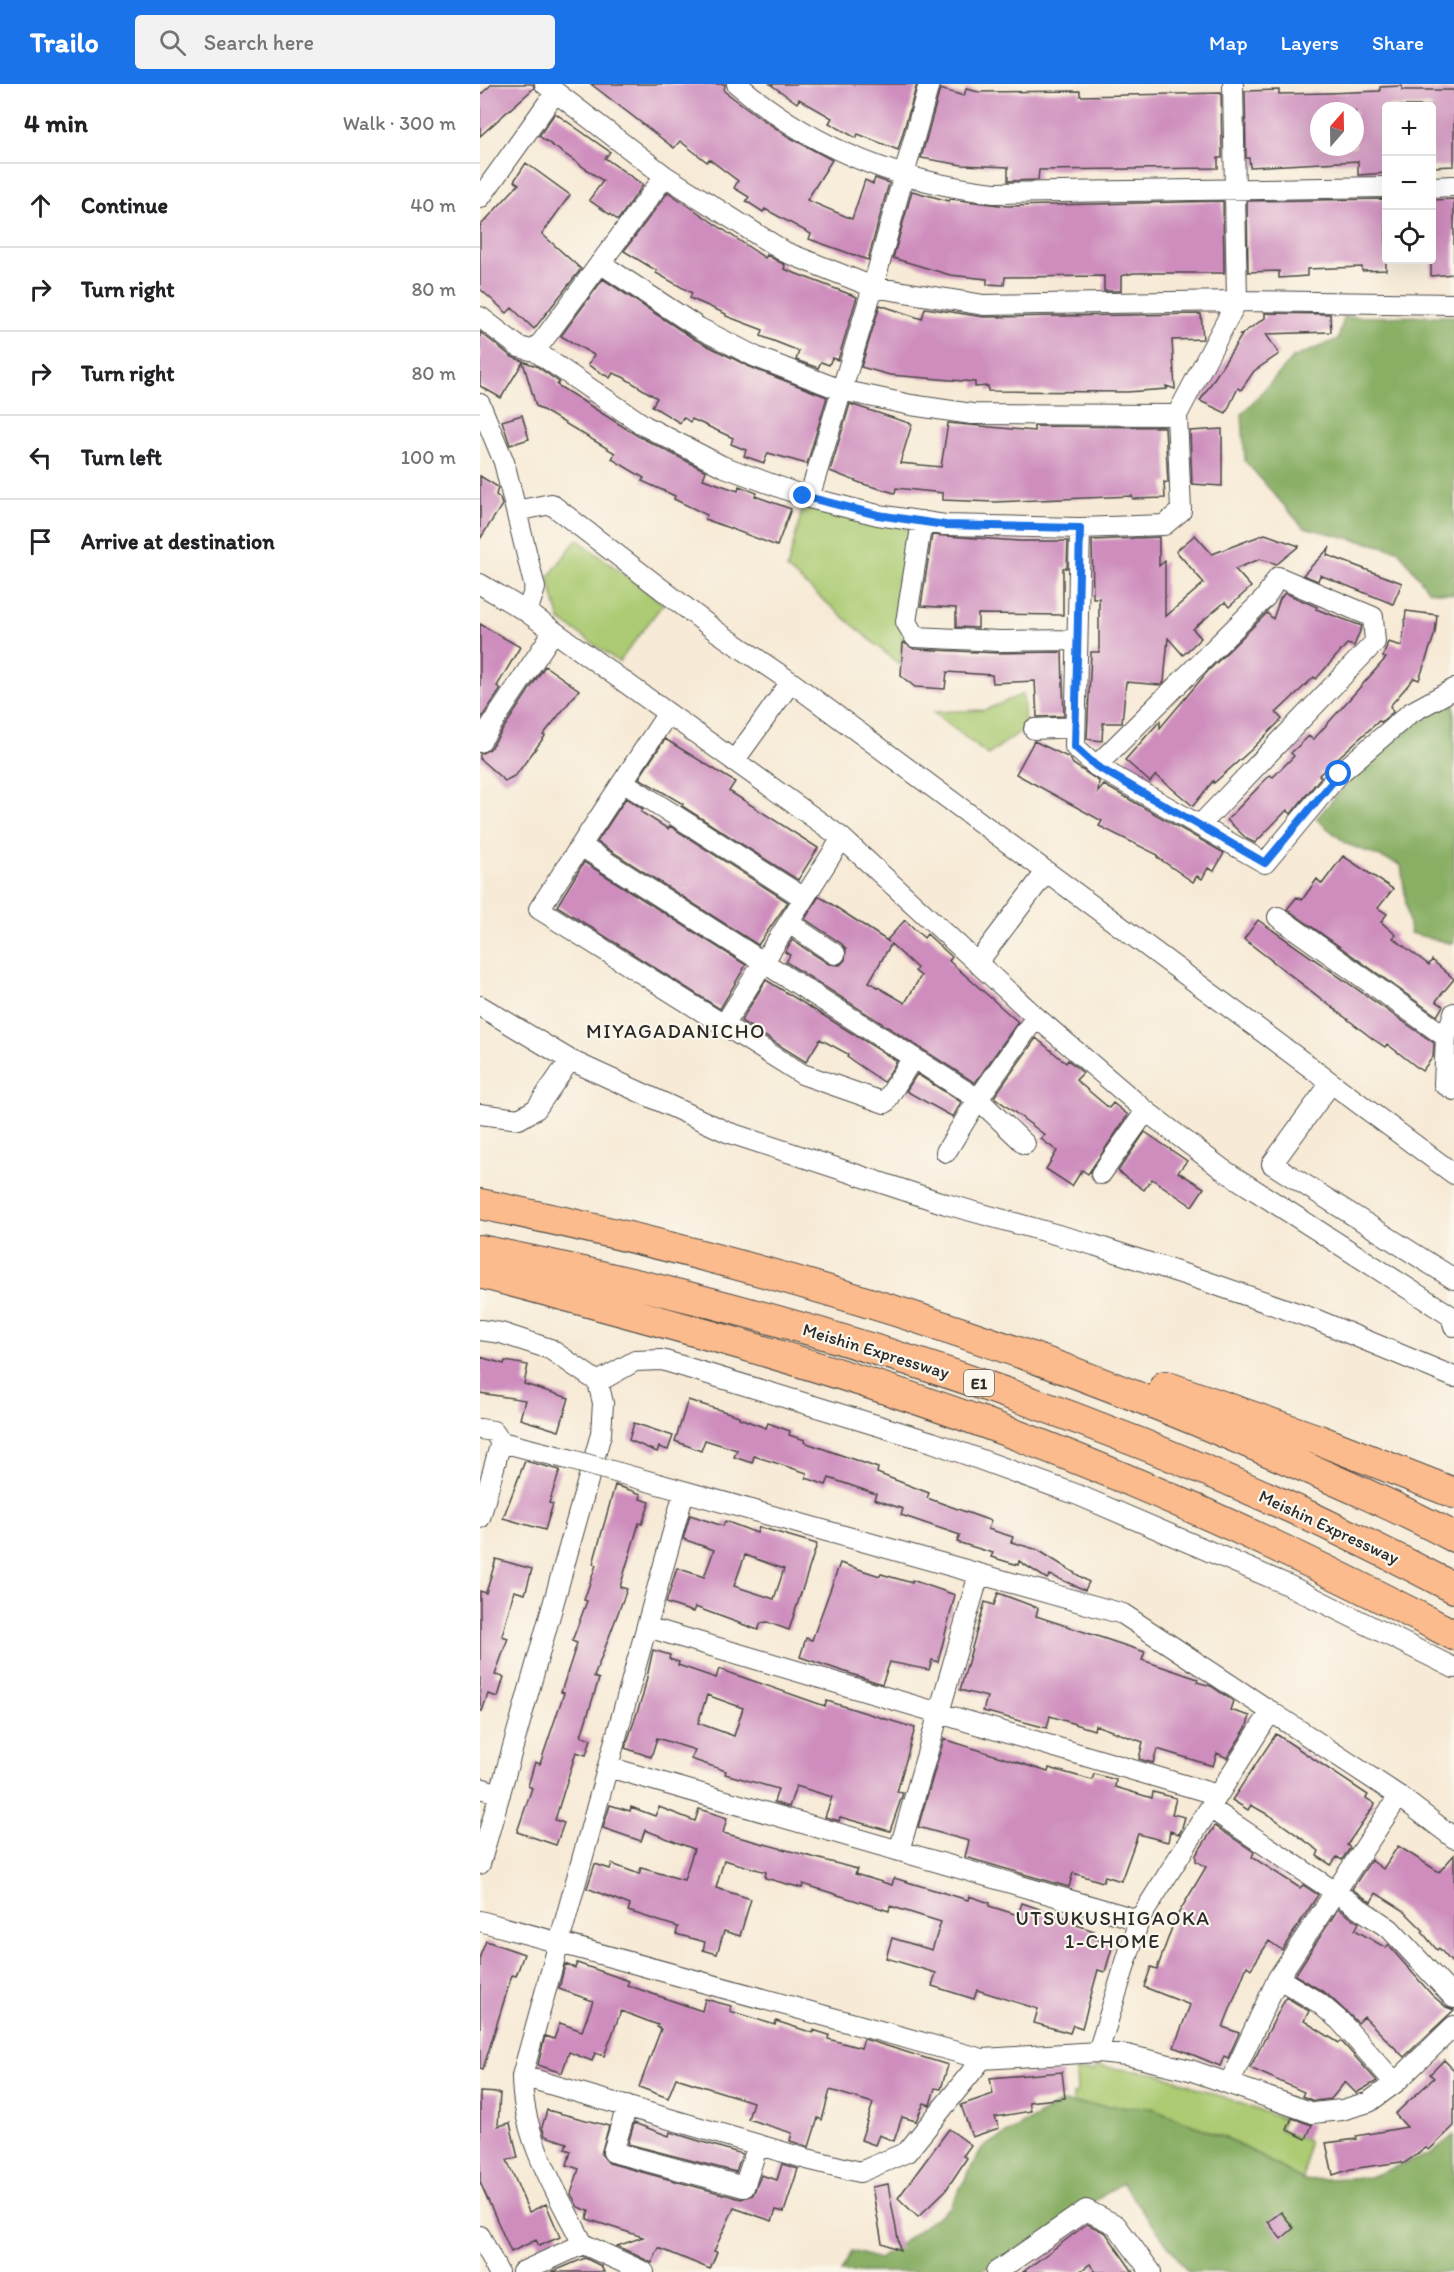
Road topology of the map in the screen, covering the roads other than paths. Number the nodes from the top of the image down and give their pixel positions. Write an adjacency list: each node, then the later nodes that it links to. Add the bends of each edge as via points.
1 (737, 84): 6 (street, via 801,132 850,158)
2 (929, 84): 6 (street)
3 (1233, 84): 10 (street)
4 (550, 89): 5 (street); 11 (street)
5 (665, 176): 12 (street); 13 (street, via 785,252)
6 (903, 177): 10 (street, via 994,193); 13 (street)
7 (1454, 186): 9 (street)
8 (1382, 187): 10 (street)
9 (1436, 187)
10 (1234, 189): 14 (street)
11 (480, 198)
12 (600, 263): 17 (street); 18 (street, via 699,328 756,357)
13 (873, 287): 14 (street, via 984,305); 18 (street)
14 (1237, 301): 15 (street); 20 (street)
15 (1454, 304)
16 (480, 317): 17 (street, via 519,347)
17 (535, 351): 21 (street, via 645,426 722,466)
18 (841, 390): 20 (street, via 972,414); 21 (street)
19 (480, 404): 22 (street, via 504,462)
20 (1177, 415): 24 (street, via 1181,510 1164,525)
21 (809, 498): 23 (street)
22 (516, 511): 26 (street, via 535,588); 29 (street, via 551,504 716,631)
23 (922, 521): 24 (street); 28 (street, via 906,622 915,637)
24 (1080, 528): 28 (street)
25 (480, 584): 26 (street)
26 (527, 612): 27 (street)
27 (555, 631): 31 (street); 34 (street)
28 (1077, 640): 32 (street)
29 (791, 682): 35 (street); 41 (street)
30 (1454, 689): 38 (street, via 1410,713 1339,774 1265,863)
31 (668, 713): 35 (street); 37 (street)
32 (1075, 727): 33 (street); 36 (street, via 1075,747)
33 (1034, 729)
34 (480, 742)
35 (734, 761): 39 (street)
36 (1096, 766): 38 (street); 38 (street, via 1265,598 1278,577 1373,617 1376,642)
37 (623, 782): 40 (street); 42 (street)
38 (1200, 825)
39 (842, 838): 42 (street); 46 (street)
40 (580, 846): 47 (street); 51 (street, via 539,909)
41 (1046, 872): 46 (street); 55 (street)
42 (804, 898): 44 (street)
43 (1278, 917): 52 (street)
44 (789, 923): 45 (street); 47 (street)
45 (835, 954)
46 (978, 962): 50 (street)
47 (763, 963): 51 (street); 53 (street)
48 (480, 1006): 54 (street)
49 (1454, 1013): 52 (street)
50 (1036, 1017): 57 (street); 58 (street)
51 (724, 1025): 53 (street, via 802,1074 885,1103)
52 (1446, 1037): 56 (street, via 1444,1083)
53 (912, 1059): 57 (street)
54 (570, 1060): 59 (street, via 536,1109 519,1119); 71 (street, via 727,1132 946,1204 1202,1280 1317,1320)
55 (1330, 1083): 63 (street); 68 (street, via 1272,1164)
56 (1454, 1090)
57 (978, 1099): 60 (street); 61 (street)
58 (1146, 1111): 62 (street); 69 (street, via 1222,1169 1451,1316)
59 (480, 1114)
60 (1025, 1144)
61 (946, 1152)
62 (1101, 1174)
63 (1454, 1174)
64 (480, 1187): 76 (highway, via 719,1241 892,1290 1319,1440)
65 (480, 1204): 78 (highway, E1, via 603,1229 746,1265 1025,1353 1167,1407)
66 (480, 1250): 80 (highway, Meishin Expressway / E1, via 590,1271 734,1308 1013,1394 1276,1501)
67 (480, 1274): 82 (highway, via 722,1340 1006,1431 1227,1524 1365,1588)
68 (1454, 1279)
69 (1454, 1326)
70 (480, 1330): 72 (street, via 550,1348)
71 (1454, 1375)
72 (598, 1382): 83 (street, via 635,1361 662,1360 932,1442 1078,1495 1192,1543 1288,1585); 88 (street, via 603,1403 601,1434)
73 (480, 1429): 74 (street, via 493,1431)
74 (501, 1442): 75 (street, bridge); 77 (street)
75 (684, 1492): 79 (street); 81 (street)
76 (1454, 1494)
77 (480, 1518)
78 (1454, 1538)
79 (979, 1574): 84 (street); 85 (street, via 1122,1614)
80 (1454, 1588)
81 (647, 1627): 84 (street); 86 (street)
82 (1454, 1635)
83 (1454, 1668)
84 (940, 1711): 90 (street); 92 (street)
85 (1271, 1711): 89 (street); 90 (street)
86 (608, 1767): 92 (street); 97 (street)
87 (480, 1788): 88 (street)
88 (500, 1794): 93 (street)
89 (1399, 1796): 91 (street); 94 (street)
90 (1214, 1801): 94 (street); 95 (street)
91 (1454, 1838)
92 (899, 1851): 95 (street)
93 (480, 1864)
94 (1335, 1891): 98 (street); 99 (street, via 1390,1929)
95 (1139, 1920): 101 (street)
96 (480, 1921): 97 (street)
97 (559, 1943): 102 (street); 103 (street)
98 (1278, 1978): 104 (street, via 1340,2021); 105 (street)
99 (1454, 1998)
100 (1454, 2026): 104 (street)
101 (1098, 2052): 102 (street); 105 (street, via 1190,2070)
102 (982, 2059): 107 (street, via 907,2152 860,2172)
103 (522, 2076): 106 (street); 109 (street, via 522,2100 532,2140)
104 (1395, 2083): 105 (street, via 1369,2102 1314,2113)
105 (1229, 2084)
106 (627, 2106): 107 (street); 107 (street, via 613,2152 744,2187)
107 (758, 2145)
108 (480, 2236): 110 (street)
109 (583, 2244): 111 (street); 112 (street)
110 (498, 2272)
111 (522, 2272)
112 (644, 2272)
113 (996, 2272): 114 (street, via 1086,2210 1116,2225)
114 (1151, 2272)

